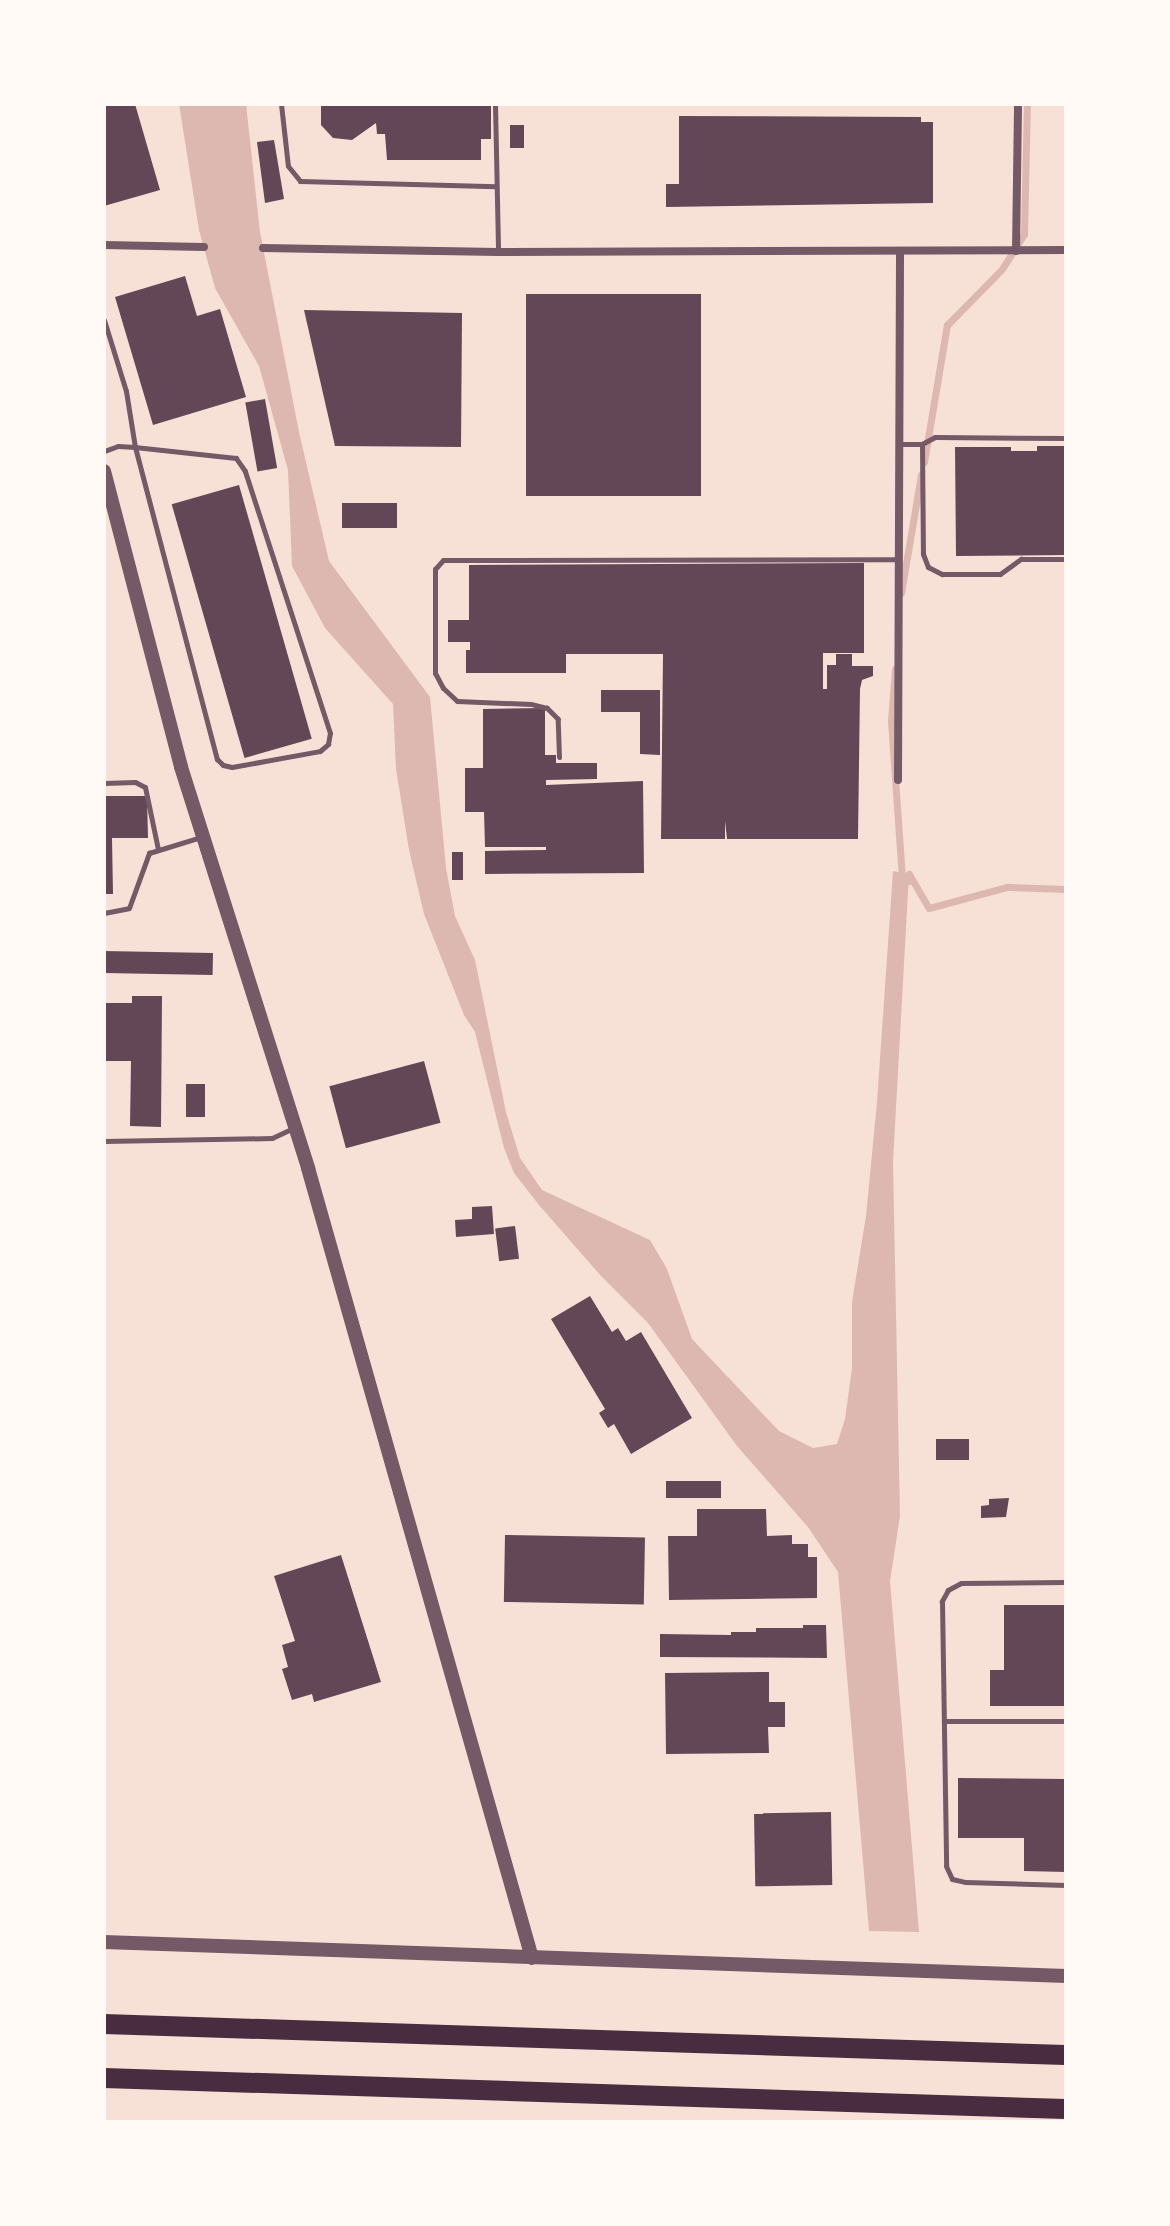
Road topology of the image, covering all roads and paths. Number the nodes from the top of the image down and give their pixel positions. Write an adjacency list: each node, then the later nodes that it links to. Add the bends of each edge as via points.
1 (281, 104): 4 (lane, via 288,166 300,181)
2 (495, 104): 4 (lane)
3 (1018, 104): 10 (street)
4 (496, 186): 11 (lane)
5 (104, 245): 6 (street)
6 (204, 247)
7 (263, 248): 11 (street)
8 (1066, 250): 10 (street)
9 (900, 251): 10 (street); 11 (street); 14 (street)
10 (1016, 251)
11 (498, 252)
12 (104, 320): 16 (lane, via 126,391)
13 (1066, 438): 15 (lane, via 935,437)
14 (900, 444): 15 (lane); 19 (street)
15 (922, 444): 20 (lane, via 923,554 928,567 942,574 1000,574 1021,559)
16 (135, 447): 16 (lane, via 217,759 232,767 320,751 330,733 245,471 236,458 221,454); 17 (lane)
17 (104, 451)
18 (104, 471): 24 (street)
19 (900, 559): 21 (lane, via 443,560 435,569 435,673 443,688 457,701 547,708 558,719); 22 (street)
20 (1066, 559)
21 (559, 757)
22 (898, 780)
23 (104, 783): 25 (lane, via 135,782 145,787)
24 (202, 837): 25 (lane); 27 (street)
25 (158, 849): 26 (lane, via 149,853 129,908)
26 (104, 913)
27 (295, 1127): 28 (lane, via 272,1138); 34 (street)
28 (104, 1141)
29 (1066, 1582): 30 (lane, via 961,1583 948,1590 942,1601)
30 (944, 1721): 31 (lane); 32 (lane, via 946,1866 952,1879)
31 (1066, 1721)
32 (1066, 1885)
33 (104, 1942): 34 (street)
34 (532, 1958): 35 (street)
35 (1066, 1976)
36 (104, 2024): 37 (highway)
37 (1066, 2055)
38 (104, 2078): 39 (highway)
39 (1066, 2109)

